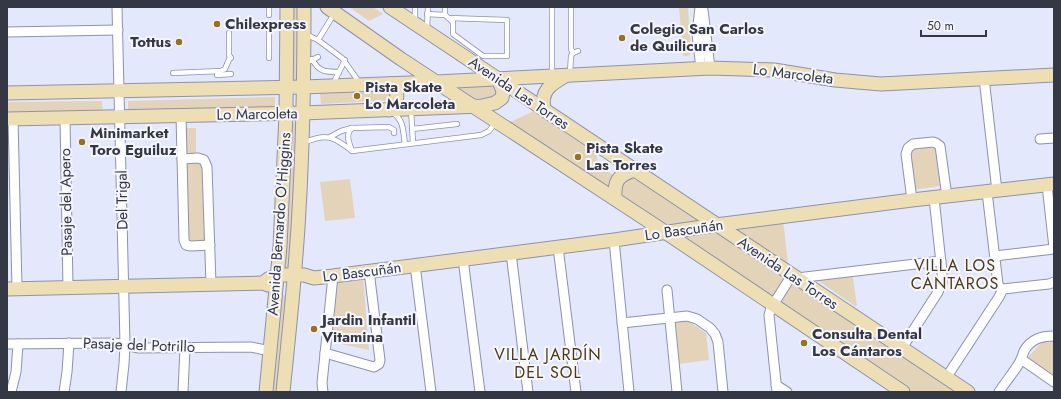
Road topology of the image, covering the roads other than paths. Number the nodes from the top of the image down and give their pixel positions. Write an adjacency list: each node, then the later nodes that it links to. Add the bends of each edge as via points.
1 (117, 7): 17 (street, Del Trigal)
2 (269, 7): 14 (lane)
3 (286, 7): 43 (street, Avenida Bernardo O'Higgins)
4 (304, 7): 22 (street, Avenida Bernardo O'Higgins)
5 (390, 7): 16 (street, Avenida Las Torres)
6 (416, 7): 16 (lane)
7 (428, 7): 13 (lane)
8 (445, 7): 15 (lane)
9 (552, 7): 34 (lane)
10 (571, 7): 32 (lane, via 571,49 575,52 570,56)
11 (701, 7): 29 (street)
12 (330, 10): 23 (lane); 26 (street)
13 (428, 14): 15 (lane); 20 (lane)
14 (269, 15)
15 (449, 18): 15 (lane, via 452,34 483,56 507,56 507,20)
16 (415, 24): 20 (street, Avenida Las Torres)
17 (118, 30): 18 (street); 44 (street, Del Trigal)
18 (7, 32)
19 (269, 32): 25 (lane)
20 (427, 32): 37 (street, Avenida Las Torres)
21 (229, 33): 31 (lane, via 230,58 225,69 173,73)
22 (303, 34): 23 (lane); 28 (street, Avenida Bernardo O'Higgins)
23 (318, 40): 27 (lane)
24 (318, 57): 28 (lane)
25 (268, 58)
26 (401, 59): 38 (street); 39 (street, via 404,72)
27 (344, 60): 30 (lane); 40 (lane)
28 (308, 62): 30 (lane, via 323,71); 42 (street, Avenida Bernardo O'Higgins)
29 (706, 69): 32 (street, Lo Marcoleta); 36 (street, Lo Marcoleta, via 774,70 881,84)
30 (339, 72): 41 (lane)
31 (231, 74)
32 (568, 75): 34 (street, Lo Marcoleta); 49 (street, via 554,82 544,94)
33 (1054, 75): 36 (street, Lo Marcoleta)
34 (552, 76): 35 (street, Lo Marcoleta)
35 (531, 77): 37 (street, Lo Marcoleta); 45 (street, Lo Marcoleta)
36 (984, 78): 73 (street)
37 (498, 79): 38 (street, Lo Marcoleta); 45 (street, Avenida Las Torres)
38 (436, 82): 39 (street, Lo Marcoleta); 47 (street)
39 (394, 84): 40 (street, Lo Marcoleta); 50 (street, via 397,99)
40 (361, 85): 41 (street, Lo Marcoleta)
41 (332, 86): 42 (street, Lo Marcoleta)
42 (303, 87): 43 (street, Lo Marcoleta); 51 (street, Avenida Bernardo O'Higgins)
43 (286, 88): 44 (street, Lo Marcoleta); 52 (street, Avenida Bernardo O'Higgins)
44 (120, 91): 46 (street, Lo Marcoleta); 54 (street, Del Trigal)
45 (507, 92): 47 (street, Lo Marcoleta, via 495,103); 49 (street, Avenida Las Torres)
46 (7, 93)
47 (475, 107): 48 (street, Lo Marcoleta); 57 (street)
48 (411, 109): 50 (street, Lo Marcoleta); 60 (lane)
49 (544, 109): 70 (street, Avenida Las Torres)
50 (389, 110): 51 (street, Lo Marcoleta); 67 (lane, via 401,121)
51 (302, 113): 52 (street, Lo Marcoleta); 66 (street, Avenida Bernardo O'Higgins)
52 (286, 114): 53 (street, Lo Marcoleta); 92 (street, Avenida Bernardo O'Higgins)
53 (181, 115): 54 (street, Lo Marcoleta); 69 (street)
54 (120, 117): 56 (street, Lo Marcoleta); 96 (street, Del Trigal)
55 (10, 118): 56 (street, Lo Marcoleta); 71 (street)
56 (65, 118): 97 (street, Pasaje del Apero)
57 (497, 121): 65 (lane, via 489,131 481,134); 75 (street)
58 (457, 124): 60 (lane)
59 (352, 128): 61 (lane, via 389,127); 62 (lane); 68 (lane, via 348,137)
60 (412, 129): 65 (lane)
61 (394, 133)
62 (330, 137): 66 (lane, via 317,137); 68 (lane)
63 (1054, 138): 64 (street)
64 (1040, 139)
65 (413, 143): 67 (lane)
66 (302, 144): 93 (street, Avenida Bernardo O'Higgins)
67 (405, 144): 68 (lane)
68 (352, 151)
69 (182, 159): 81 (street, via 198,158 204,160 208,167); 81 (street, via 184,240 186,245 191,246)
70 (635, 170): 75 (street, via 625,173 617,180); 77 (street, Avenida Las Torres)
71 (11, 178): 78 (street)
72 (1050, 185): 73 (street, Lo Bascuñán); 83 (street)
73 (992, 191): 74 (street, Lo Bascuñán); 85 (street)
74 (940, 197): 76 (street, Lo Bascuñán); 76 (street, via 940,146 934,142 913,144 906,154); 87 (street)
75 (615, 200): 79 (street)
76 (912, 200): 77 (street, Lo Bascuñán)
77 (716, 224): 79 (street, Lo Bascuñán); 91 (street, Avenida Las Torres)
78 (11, 233): 98 (street)
79 (666, 233): 80 (street, Lo Bascuñán); 101 (street)
80 (614, 240): 82 (street, Lo Bascuñán); 103 (street)
81 (210, 245): 95 (street)
82 (558, 247): 84 (street, Lo Bascuñán); 127 (street)
83 (1054, 248): 85 (street)
84 (511, 253): 86 (street, Lo Bascuñán); 126 (street)
85 (995, 256): 100 (street, via 998,284)
86 (463, 259): 88 (street, Lo Bascuñán); 125 (street)
87 (941, 261): 91 (street); 110 (street, via 940,288)
88 (415, 265): 89 (street, Lo Bascuñán); 124 (street)
89 (368, 271): 90 (street, Lo Bascuñán); 112 (street, via 380,360 378,365 372,366)
90 (333, 276): 93 (street, Lo Bascuñán, via 314,278 304,284); 112 (street)
91 (795, 277): 101 (street); 110 (street, Avenida Las Torres)
92 (278, 280): 93 (street, Lo Bascuñán); 95 (street, Lo Bascuñán, via 268,279 263,283); 111 (street, Avenida Bernardo O'Higgins)
93 (294, 280): 122 (street, Avenida Bernardo O'Higgins)
94 (1054, 282): 100 (street)
95 (211, 284): 96 (street, Lo Bascuñán)
96 (124, 286): 97 (street, Lo Bascuñán); 108 (street, Del Trigal)
97 (68, 287): 98 (street, Lo Bascuñán)
98 (12, 288)
99 (667, 290): 102 (street)
100 (1003, 290): 114 (street)
101 (773, 305): 116 (street, via 769,315); 132 (street)
102 (670, 318): 103 (street); 129 (street); 130 (street, via 687,316 712,330 718,342)
103 (622, 323): 128 (street)
104 (1054, 336): 113 (street, via 1033,341)
105 (69, 343): 107 (street, Pasaje del Potrillo); 108 (street, Pasaje del Potrillo, via 115,342); 118 (street)
106 (7, 344): 107 (street, Pasaje del Potrillo)
107 (18, 344): 117 (street, via 16,372)
108 (125, 345): 109 (street, Pasaje del Potrillo, via 140,348); 119 (street, Del Trigal)
109 (185, 348): 111 (street, Pasaje del Potrillo, via 252,348); 120 (street)
110 (902, 348): 114 (street, Avenida Las Torres)
111 (270, 351): 121 (street, Avenida Bernardo O'Higgins)
112 (325, 353): 123 (street)
113 (1021, 359): 115 (street); 134 (street)
114 (946, 378): 133 (street, Avenida Las Torres)
115 (1054, 382)
116 (776, 388): 131 (street)
117 (11, 392)
118 (64, 392)
119 (121, 392)
120 (183, 392)
121 (266, 392)
122 (283, 392)
123 (323, 392)
124 (431, 392)
125 (480, 392)
126 (528, 392)
127 (576, 392)
128 (629, 392)
129 (677, 392)
130 (723, 392)
131 (787, 392)
132 (903, 392)
133 (968, 392)
134 (1000, 392)

